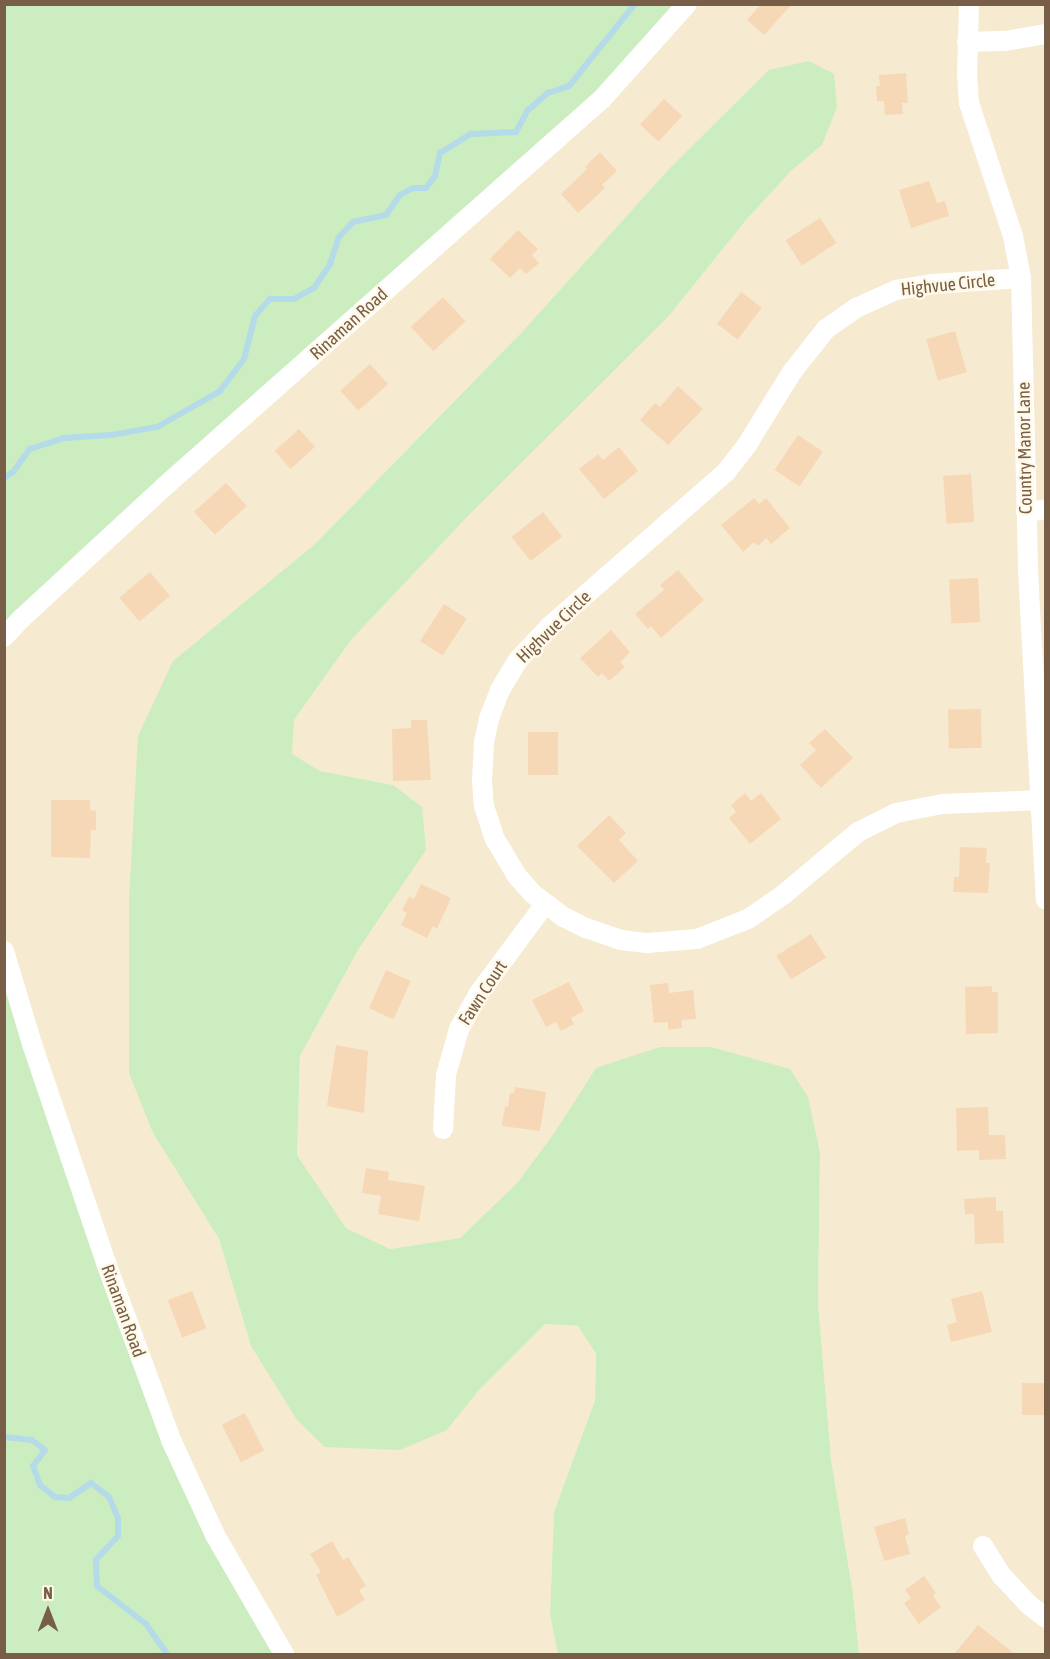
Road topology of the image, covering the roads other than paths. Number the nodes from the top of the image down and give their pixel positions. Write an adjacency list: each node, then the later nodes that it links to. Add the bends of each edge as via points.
1 (687, 4): 7 (street, Rinaman Road, via 586,113 165,486)
2 (969, 4): 4 (street, Country Manor Lane)
3 (1046, 34): 4 (street)
4 (967, 42): 5 (street, Country Manor Lane, via 969,103 1013,236)
5 (1021, 278): 6 (street, Country Manor Lane); 10 (street, Highvue Circle, via 905,287 873,299 834,322 805,353 726,472 549,627 518,660 500,690 486,730 483,796 501,850 518,876)
6 (1036, 511): 8 (street, Country Manor Lane)
7 (4, 637)
8 (1040, 800): 9 (street, Country Manor Lane); 10 (street, Highvue Circle, via 942,804 884,818 858,832 755,915 697,939 659,943 621,940 586,928)
9 (1046, 900)
10 (545, 904): 12 (street, Fawn Court, via 480,993 459,1029 446,1075)
11 (4, 951): 15 (street, Rinaman Road, via 106,1263 171,1440 215,1535)
12 (443, 1129)
13 (983, 1545): 14 (street, via 1002,1576)
14 (1046, 1618)
15 (284, 1654)

